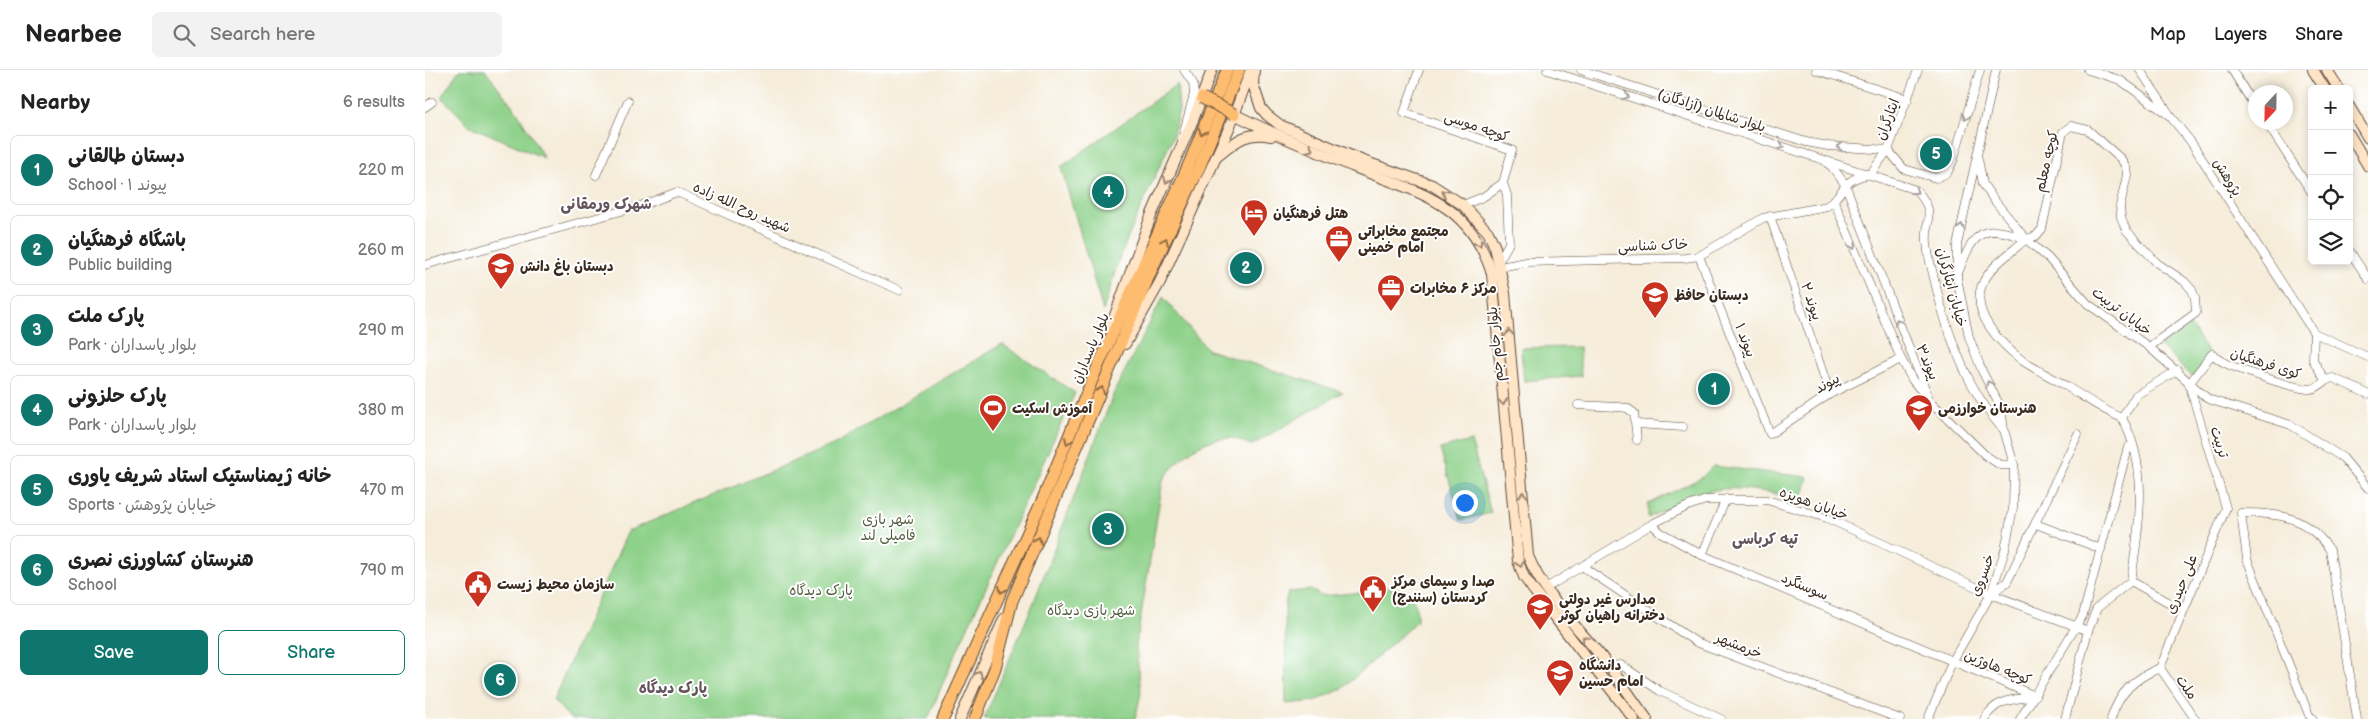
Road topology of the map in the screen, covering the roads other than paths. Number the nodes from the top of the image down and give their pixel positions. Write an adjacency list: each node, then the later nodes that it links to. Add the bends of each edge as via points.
1 (1184, 70): 35 (street, via 1193,82 1194,94)
2 (1213, 70): 23 (main road)
3 (1227, 70): 62 (main road, بلوار پاسداران, one-way to 62, via 1189,164)
4 (1239, 70): 64 (main road, بلوار پاسداران, one-way to 4)
5 (1252, 70): 28 (main road); 43 (main road, بلوار جام جم, via 1253,84 1267,116 1280,125)
6 (1419, 70): 44 (street, کوچه موسی, via 1404,114 1512,150)
7 (1547, 70): 21 (street, بلوار شالمان (آزادگان))
8 (1581, 70): 18 (street, بلوار شالمان (آزادگان))
9 (1816, 70): 24 (street)
10 (1918, 70): 24 (street, ایثارگران)
11 (1980, 70): 36 (street, one-way to 36, via 1947,173 1935,178 1904,169)
12 (1996, 70): 37 (street, خسروی)
13 (2088, 70): 29 (street, پژوهش, via 2120,80)
14 (2140, 70): 29 (street)
15 (2231, 70): 22 (street)
16 (2313, 70): 19 (main road)
17 (2327, 70): 20 (main road)
18 (1602, 73): 21 (street); 26 (street, بلوار شالمان (آزادگان))
19 (2322, 85)
20 (2336, 85)
21 (1598, 86): 30 (street, بلوار شالمان (آزادگان), one-way to 30)
22 (2248, 96)
23 (1202, 98): 28 (main road, bridge); 35 (main road)
24 (1908, 99): 36 (street, ایثارگران)
25 (628, 101): 42 (street)
26 (1706, 110): 30 (street); 36 (street, بلوار شالمان (آزادگان), one-way to 26, via 1806,142)
27 (2353, 113): 33 (main road)
28 (1235, 114): 32 (main road, بلوار جام جم); 38 (main road)
29 (2170, 116): 58 (street, پژوهش, via 2191,142)
30 (1702, 120): 39 (street, بلوار شالمان (آزادگان), one-way to 39)
31 (2271, 130): 46 (street)
32 (1285, 138): 38 (main road, via 1250,134); 43 (main road, بلوار جام جم, one-way to 43, via 1364,171)
33 (2368, 138)
34 (2353, 141): 40 (main road)
35 (1181, 147): 62 (main road, one-way to 62, via 1133,261)
36 (1889, 150): 41 (street, ایثارگران)
37 (1977, 157): 50 (street, via 1983,184); 55 (street, خسروی, one-way to 37, via 1957,246)
38 (1215, 158): 64 (main road, via 1160,282)
39 (1819, 158): 41 (street, بلوار شالمان (آزادگان)); 45 (street, پیوند۳, via 1832,167)
40 (2368, 166)
41 (1871, 173): 45 (street, via 1855,177); 74 (street, خیابان ایثارگران, one-way to 74, via 1916,190 1927,201 1927,242 1942,308 1971,381 1991,417)
42 (596, 175)
43 (1408, 181): 48 (main road, بلوار جام جم, one-way to 43, via 1432,185); 102 (main road, بلوار جام جم, one-way to 102, via 1472,231 1481,244 1492,274 1515,540 1524,577 1570,640)
44 (1503, 183): 48 (street, via 1483,197); 53 (street, via 1507,196 1509,243)
45 (1845, 184): 47 (street); 69 (street, پیوند۳, one-way to 45)
46 (2308, 187)
47 (1834, 201): 49 (street, خاک شناسی, via 1827,206); 61 (street, پیوند۳, one-way to 61)
48 (1463, 205): 53 (main road, بلوار جام جم, via 1488,232)
49 (1769, 216): 51 (street, خاک شناسی); 67 (street, پیوند ۲)
50 (2026, 239): 55 (street, via 2005,231 1989,230 1967,248); 59 (street, خیابان تربیت, via 2048,258 2087,304); 59 (street, کوچه معلم, via 2039,234 2047,214 2063,132 2071,126 2088,130 2117,154 2126,167 2120,206 2126,230 2157,263 2184,281 2195,298 2196,313); 71 (street, via 1989,273 1981,286 1978,299 1982,312 1993,331 2024,361)
51 (1699, 256): 53 (street, خاک شناسی); 75 (street, پیوند ۱)
52 (2353, 256): 56 (street)
53 (1499, 264): 89 (main road, بلوار جام جم, one-way to 53, via 1535,574 1528,556 1510,341)
54 (425, 266): 57 (street, شهید روح الله زاده, via 643,205 677,192)
55 (1957, 278): 74 (street, خسروی, one-way to 55, via 2001,408 1969,337)
56 (2368, 279)
57 (899, 290)
58 (2314, 333): 60 (street); 65 (street, via 2313,360)
59 (2149, 347): 63 (street, خیابان تربیت)
60 (2368, 357)
61 (1901, 359): 67 (street, پیوند); 69 (street, پیوند۳)
62 (1098, 366): 99 (main road, بلوار پاسداران, one-way to 99, via 1042,501)
63 (2178, 370): 66 (street, خیابان تربیت); 71 (street, via 2136,395)
64 (1109, 371): 91 (main road, بلوار پاسداران, one-way to 64)
65 (2325, 380): 66 (street, کوی فرهنگیان, via 2317,388 2297,387 2225,364 2212,354); 68 (street, via 2333,378)
66 (2189, 384): 80 (street, خیابان تربیت, via 2208,399 2291,425 2343,458); 82 (street, تربیت)
67 (1830, 394): 75 (street, پیوند)
68 (2368, 394)
69 (1929, 400): 79 (street, via 1985,455 2000,465)
70 (1578, 405): 72 (street, via 1627,408 1634,413)
71 (2122, 418): 88 (street, via 2132,435 2141,496)
72 (1636, 424): 73 (street); 77 (street)
73 (1683, 427)
74 (2004, 430): 79 (street, خسروی)
75 (1769, 434)
76 (2078, 434): 84 (street)
77 (1637, 440)
78 (2128, 447): 85 (street)
79 (2014, 466): 90 (street, خسروی, via 2013,508 2005,550)
80 (2368, 488)
81 (1726, 499): 83 (street, خیابان هویزه, via 1706,500 1688,506); 86 (street); 90 (street, خیابان هویزه, via 1767,500 1827,518)
82 (2226, 508): 97 (street, علی حیدری)
83 (1652, 524): 86 (street, سوسنگرد, via 1660,532); 87 (street, خیابان هویزه)
84 (2036, 524): 85 (street); 90 (street, via 2007,582)
85 (2101, 549): 93 (street, via 2087,602)
86 (1702, 555): 95 (street, سوسنگرد)
87 (1583, 567): 89 (street, خیابان هویزه); 105 (street, خرمشهر, via 1696,642)
88 (2131, 581): 92 (street); 94 (street, via 2097,608)
89 (1546, 588): 96 (main road, بلوار جام جم, one-way to 89)
90 (1991, 594): 93 (street, خیابان هویزه); 95 (street, خسروی)
91 (1012, 601): 100 (main road, بلوار پاسداران, one-way to 91); 101 (main road, via 995,668)
92 (2168, 602)
93 (2076, 627): 94 (street, خیابان هویزه); 98 (street)
94 (2088, 631): 109 (street)
95 (1952, 662): 98 (street, کوچه هاوژین); 106 (street, خسروی)
96 (1609, 666): 103 (main road, بلوار جام جم); 104 (street, via 1621,665 1660,691)
97 (2160, 668): 110 (street, via 2129,685 2115,704); 111 (street, ملت)
98 (2035, 696): 107 (street, via 2000,702); 108 (street)
99 (943, 719)
100 (960, 719)
101 (975, 719)
102 (1635, 719)
103 (1647, 719)
104 (1721, 719)
105 (1899, 719)
106 (1928, 719)
107 (1983, 719)
108 (2020, 719)
109 (2065, 719)
110 (2111, 719)
111 (2195, 719)
112 (2313, 719): 113 (street, via 2247,559 2241,513 2282,516 2305,523 2330,550)
113 (2357, 719)

